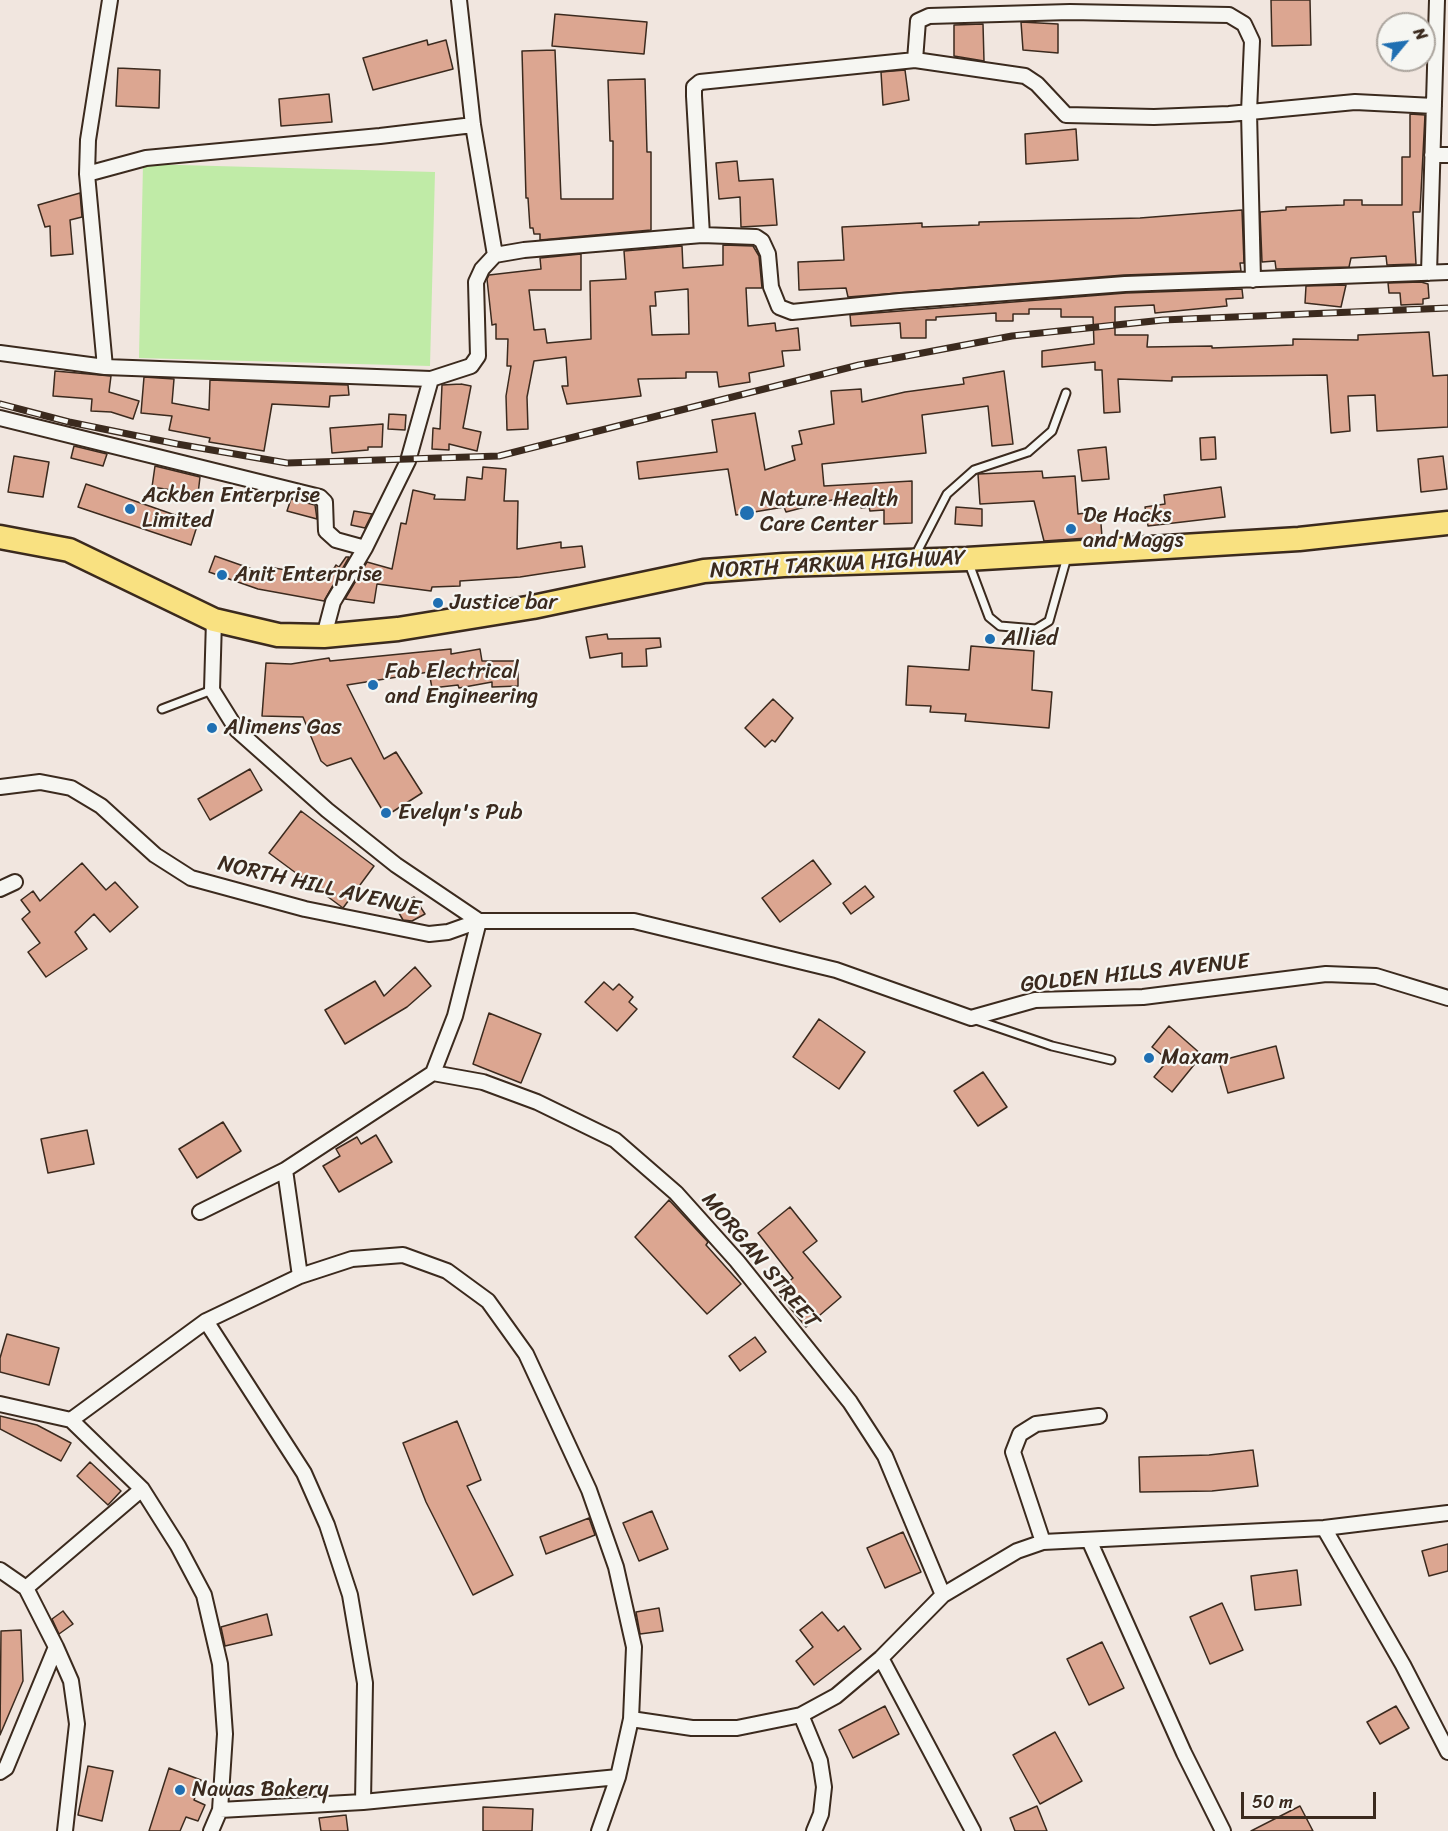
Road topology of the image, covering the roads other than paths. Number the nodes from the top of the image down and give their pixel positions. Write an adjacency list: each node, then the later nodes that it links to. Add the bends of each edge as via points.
1 (110, 0): 10 (street, via 88,140)
2 (459, 0): 7 (street)
3 (1437, 0): 5 (street)
4 (915, 60): 6 (street, via 1025,76 1066,115 1154,117); 6 (street, via 918,21 929,16 1070,12 1229,15 1244,24 1252,41); 11 (street, via 700,82 694,87 694,96)
5 (1434, 105): 6 (street, via 1355,102); 8 (street)
6 (1250, 112): 15 (street)
7 (472, 125): 10 (street, via 146,158); 12 (street)
8 (1432, 155): 9 (street); 14 (street)
9 (1448, 155)
10 (87, 174): 17 (street)
11 (702, 235): 12 (street); 15 (street, via 756,237 762,241 779,307 792,312 1113,285)
12 (495, 255): 18 (street, via 476,282 478,356 471,366)
13 (1448, 272): 14 (street)
14 (1429, 273): 15 (street)
15 (1253, 280)
16 (0, 353): 17 (street)
17 (105, 367): 18 (street)
18 (431, 379): 23 (street, via 408,461)
19 (1066, 393): 26 (lane, via 1052,431 1028,452 974,471 948,494)
20 (0, 418): 23 (street, via 320,497 325,502 327,531 336,540)
21 (1448, 523): 24 (main road, NORTH TARKWA HIGHWAY, via 1299,539)
22 (0, 537): 27 (main road, NORTH TARKWA HIGHWAY, via 69,550)
23 (364, 548): 28 (street, via 333,603)
24 (1068, 552): 25 (main road, NORTH TARKWA HIGHWAY); 25 (lane, via 1049,621 1035,629 999,626 989,617)
25 (967, 559): 26 (main road, NORTH TARKWA HIGHWAY)
26 (913, 560): 28 (main road, NORTH TARKWA HIGHWAY, via 704,571 533,607 398,629)
27 (214, 620): 28 (main road, NORTH TARKWA HIGHWAY, via 278,635); 29 (street)
28 (324, 636)
29 (212, 690): 30 (lane); 34 (street, via 237,730 327,810 396,865)
30 (162, 709)
31 (0, 787): 34 (street, NORTH HILL AVENUE, via 40,782 71,788 101,806 155,855 191,878 305,909 429,933 448,932)
32 (15, 882): 33 (street)
33 (0, 890)
34 (479, 921): 36 (street, via 634,921 836,970); 38 (street, via 455,1016)
35 (1448, 998): 36 (street, GOLDEN HILLS AVENUE, via 1376,976 1326,975 1143,998 1035,1000)
36 (971, 1018): 37 (lane, via 1052,1046)
37 (1111, 1060)
38 (433, 1073): 39 (street); 53 (street, MORGAN STREET, via 483,1082 537,1102 615,1140 676,1193 737,1261 850,1402 885,1456)
39 (285, 1170): 40 (street); 41 (street)
40 (200, 1212)
41 (300, 1276): 42 (street); 57 (street, via 352,1259 404,1256 447,1271 488,1301 526,1354 589,1490 616,1567 634,1647)
42 (206, 1321): 45 (street); 61 (street, via 304,1473 331,1535 350,1595 365,1683)
43 (0, 1404): 45 (street)
44 (1100, 1416): 50 (street, via 1036,1424 1020,1434 1013,1452)
45 (71, 1420): 46 (street)
46 (142, 1489): 52 (street); 62 (street, via 204,1595 220,1664 225,1734)
47 (1448, 1513): 48 (street)
48 (1324, 1528): 49 (street); 58 (street)
49 (1089, 1540): 50 (street); 68 (street)
50 (1043, 1542): 53 (street, via 1017,1551)
51 (0, 1570): 52 (street)
52 (26, 1588): 54 (street)
53 (943, 1595): 55 (street)
54 (56, 1647): 59 (street, via 6,1768); 63 (street, via 71,1681 77,1724)
55 (881, 1658): 56 (street, via 836,1696); 67 (street)
56 (801, 1715): 57 (street, via 737,1728 692,1728); 66 (street, via 820,1761 824,1787 821,1814)
57 (631, 1719): 60 (street)
58 (1448, 1752)
59 (0, 1772)
60 (618, 1777): 61 (street); 65 (street)
61 (363, 1802): 62 (street)
62 (220, 1810): 64 (street)
63 (65, 1831)
64 (211, 1831)
65 (599, 1831)
66 (814, 1831)
67 (973, 1831)
68 (1223, 1831)

